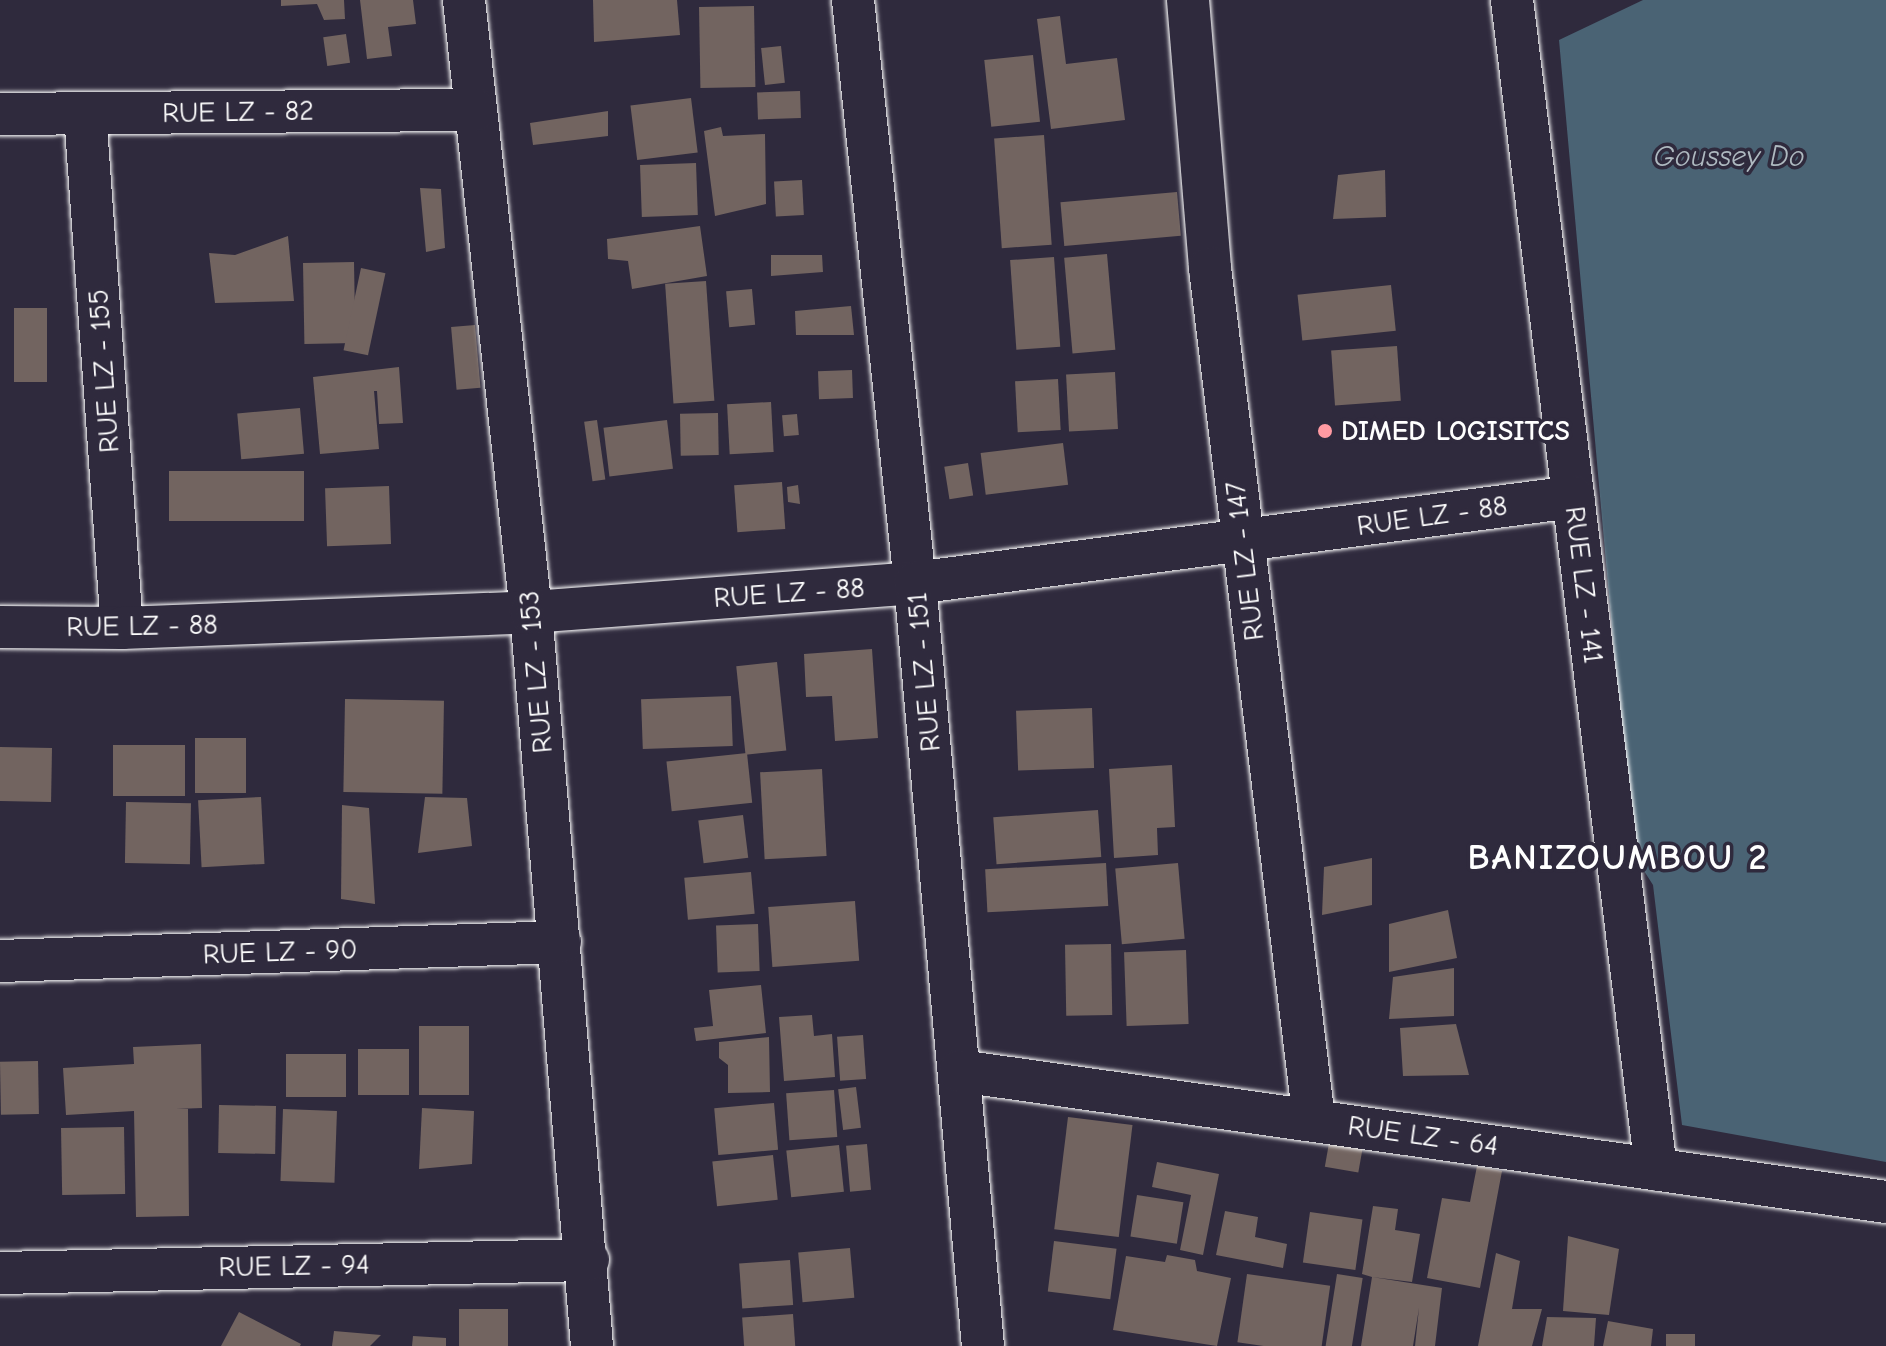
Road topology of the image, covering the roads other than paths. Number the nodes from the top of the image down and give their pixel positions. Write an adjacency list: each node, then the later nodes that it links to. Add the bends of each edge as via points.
1 (464, 0): 5 (street, RUE LZ - 153)
2 (853, 0): 10 (street, RUE LZ - 151)
3 (1188, 0): 9 (street, RUE LZ - 147, via 1210,268)
4 (1512, 0): 8 (street, RUE LZ - 141)
5 (475, 110): 6 (street, RUE LZ - 82); 11 (street, RUE LZ - 153)
6 (85, 113): 7 (street, RUE LZ - 82); 13 (street, RUE LZ - 155)
7 (0, 114)
8 (1573, 497): 9 (street, RUE LZ - 88); 18 (street, RUE LZ - 141)
9 (1243, 541): 10 (street, RUE LZ - 88); 17 (street, RUE LZ - 147)
10 (915, 583): 11 (street, RUE LZ - 88); 16 (street, RUE LZ - 151)
11 (531, 612): 13 (street, RUE LZ - 88); 14 (street, RUE LZ - 153)
12 (0, 627): 13 (street, RUE LZ - 88)
13 (122, 628)
14 (560, 942): 15 (street, RUE LZ - 90); 20 (street, RUE LZ - 153)
15 (0, 961)
16 (960, 1071): 17 (street, RUE LZ - 64); 23 (street, RUE LZ - 151)
17 (1314, 1120): 18 (street, RUE LZ - 64)
18 (1656, 1169): 19 (street, RUE LZ - 64)
19 (1886, 1202)
20 (588, 1260): 21 (street, RUE LZ - 94); 22 (street, RUE LZ - 153)
21 (0, 1273)
22 (592, 1346)
23 (983, 1346)

